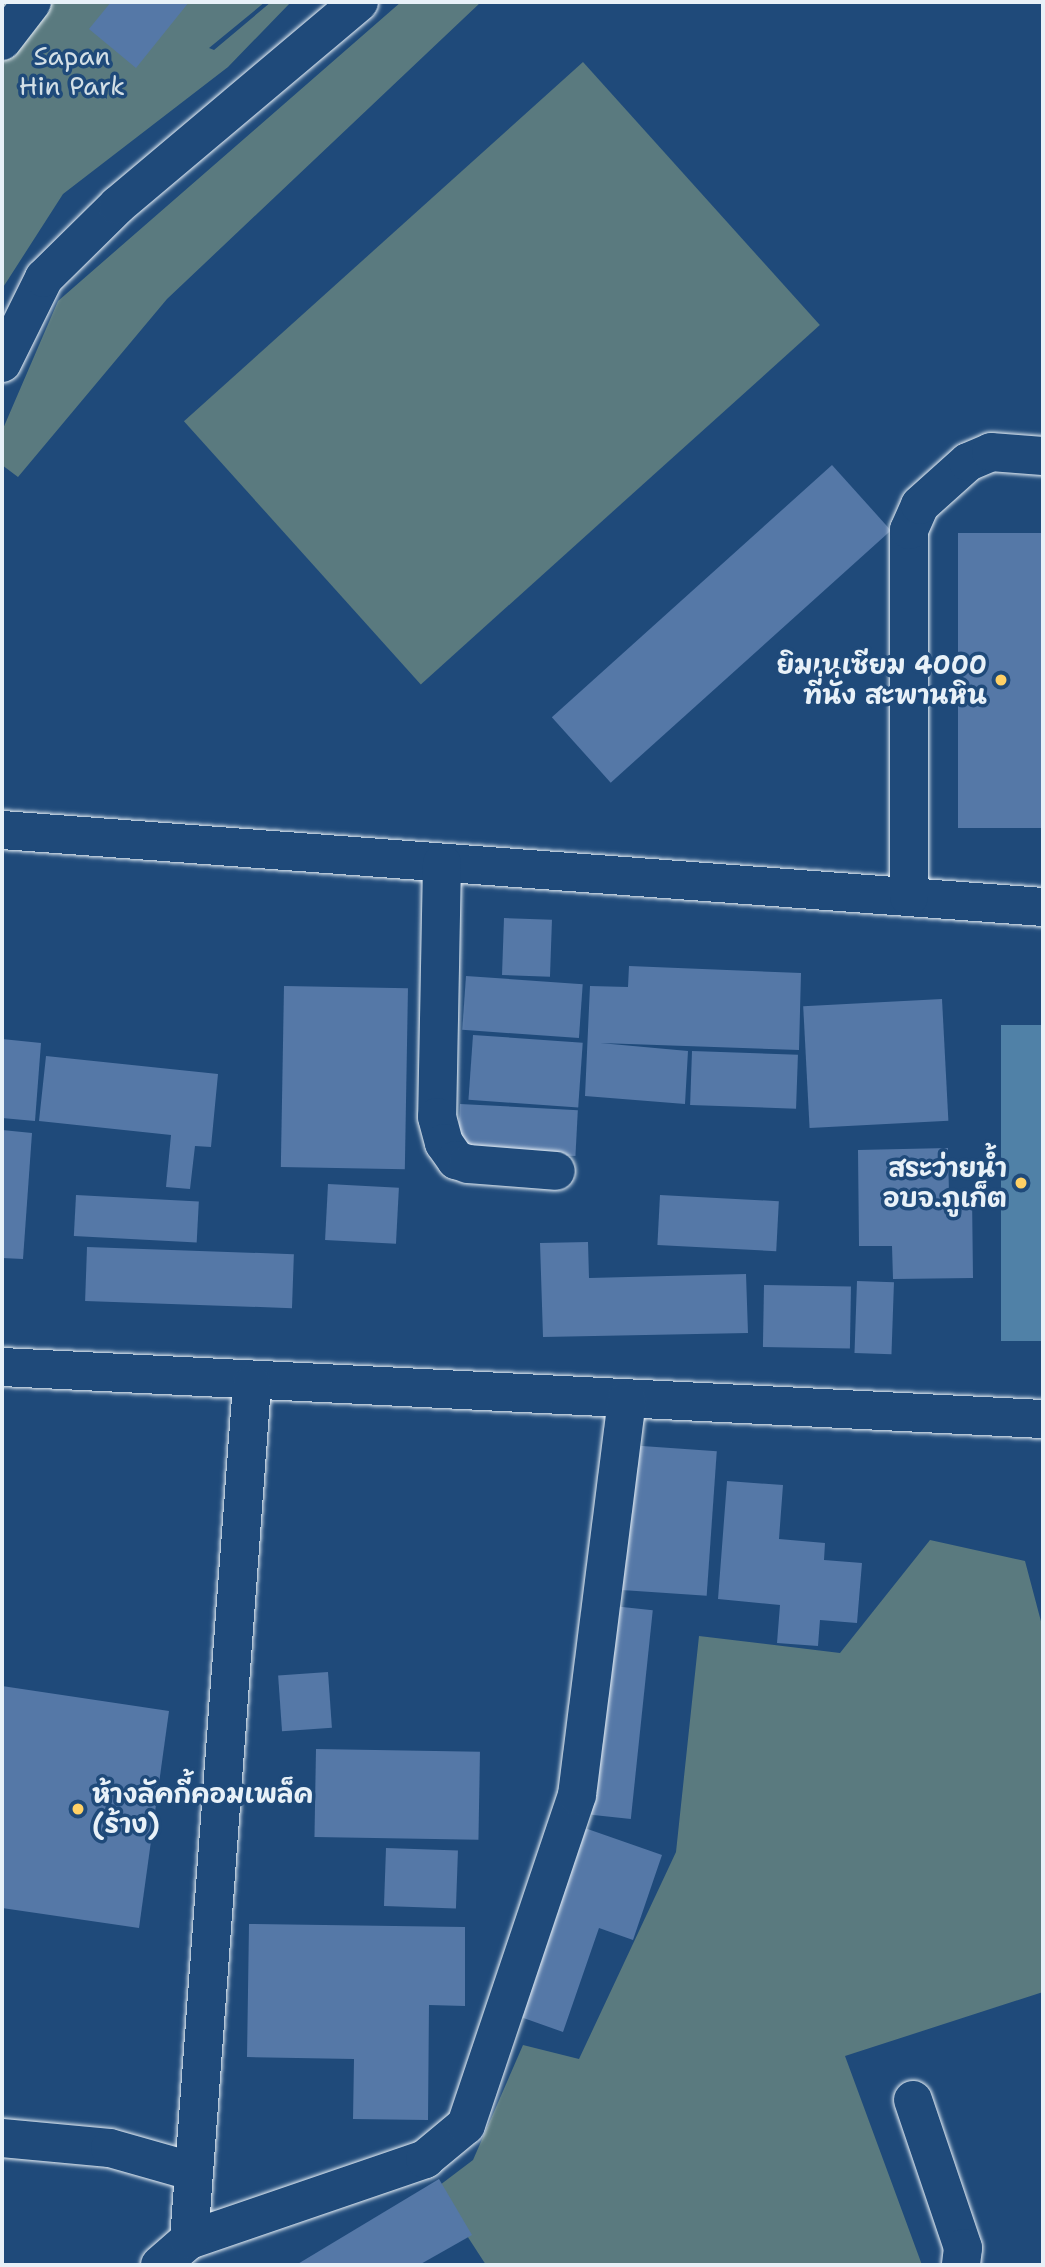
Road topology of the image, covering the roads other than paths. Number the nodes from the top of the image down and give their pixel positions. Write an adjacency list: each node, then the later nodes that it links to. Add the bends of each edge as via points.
1 (32, 2): 3 (street)
2 (359, 2): 4 (street, via 118,205 44,278)
3 (2, 41)
4 (2, 363)
5 (1043, 456): 8 (street, via 991,452 968,462 920,505 909,530)
6 (2, 830): 7 (street)
7 (442, 863): 8 (street); 10 (street, via 436,1117 444,1143 456,1160 468,1164)
8 (909, 897): 9 (street)
9 (1043, 906)
10 (556, 1171)
11 (2, 1367): 12 (street)
12 (252, 1384): 13 (street); 17 (street)
13 (627, 1400): 14 (street); 18 (street, via 577,1794 466,2125 425,2159)
14 (1043, 1419)
15 (913, 2100): 20 (street, via 963,2248)
16 (2, 2138): 17 (street, via 110,2148)
17 (194, 2172): 18 (street)
18 (189, 2240): 19 (street)
19 (160, 2265)
20 (961, 2265)

